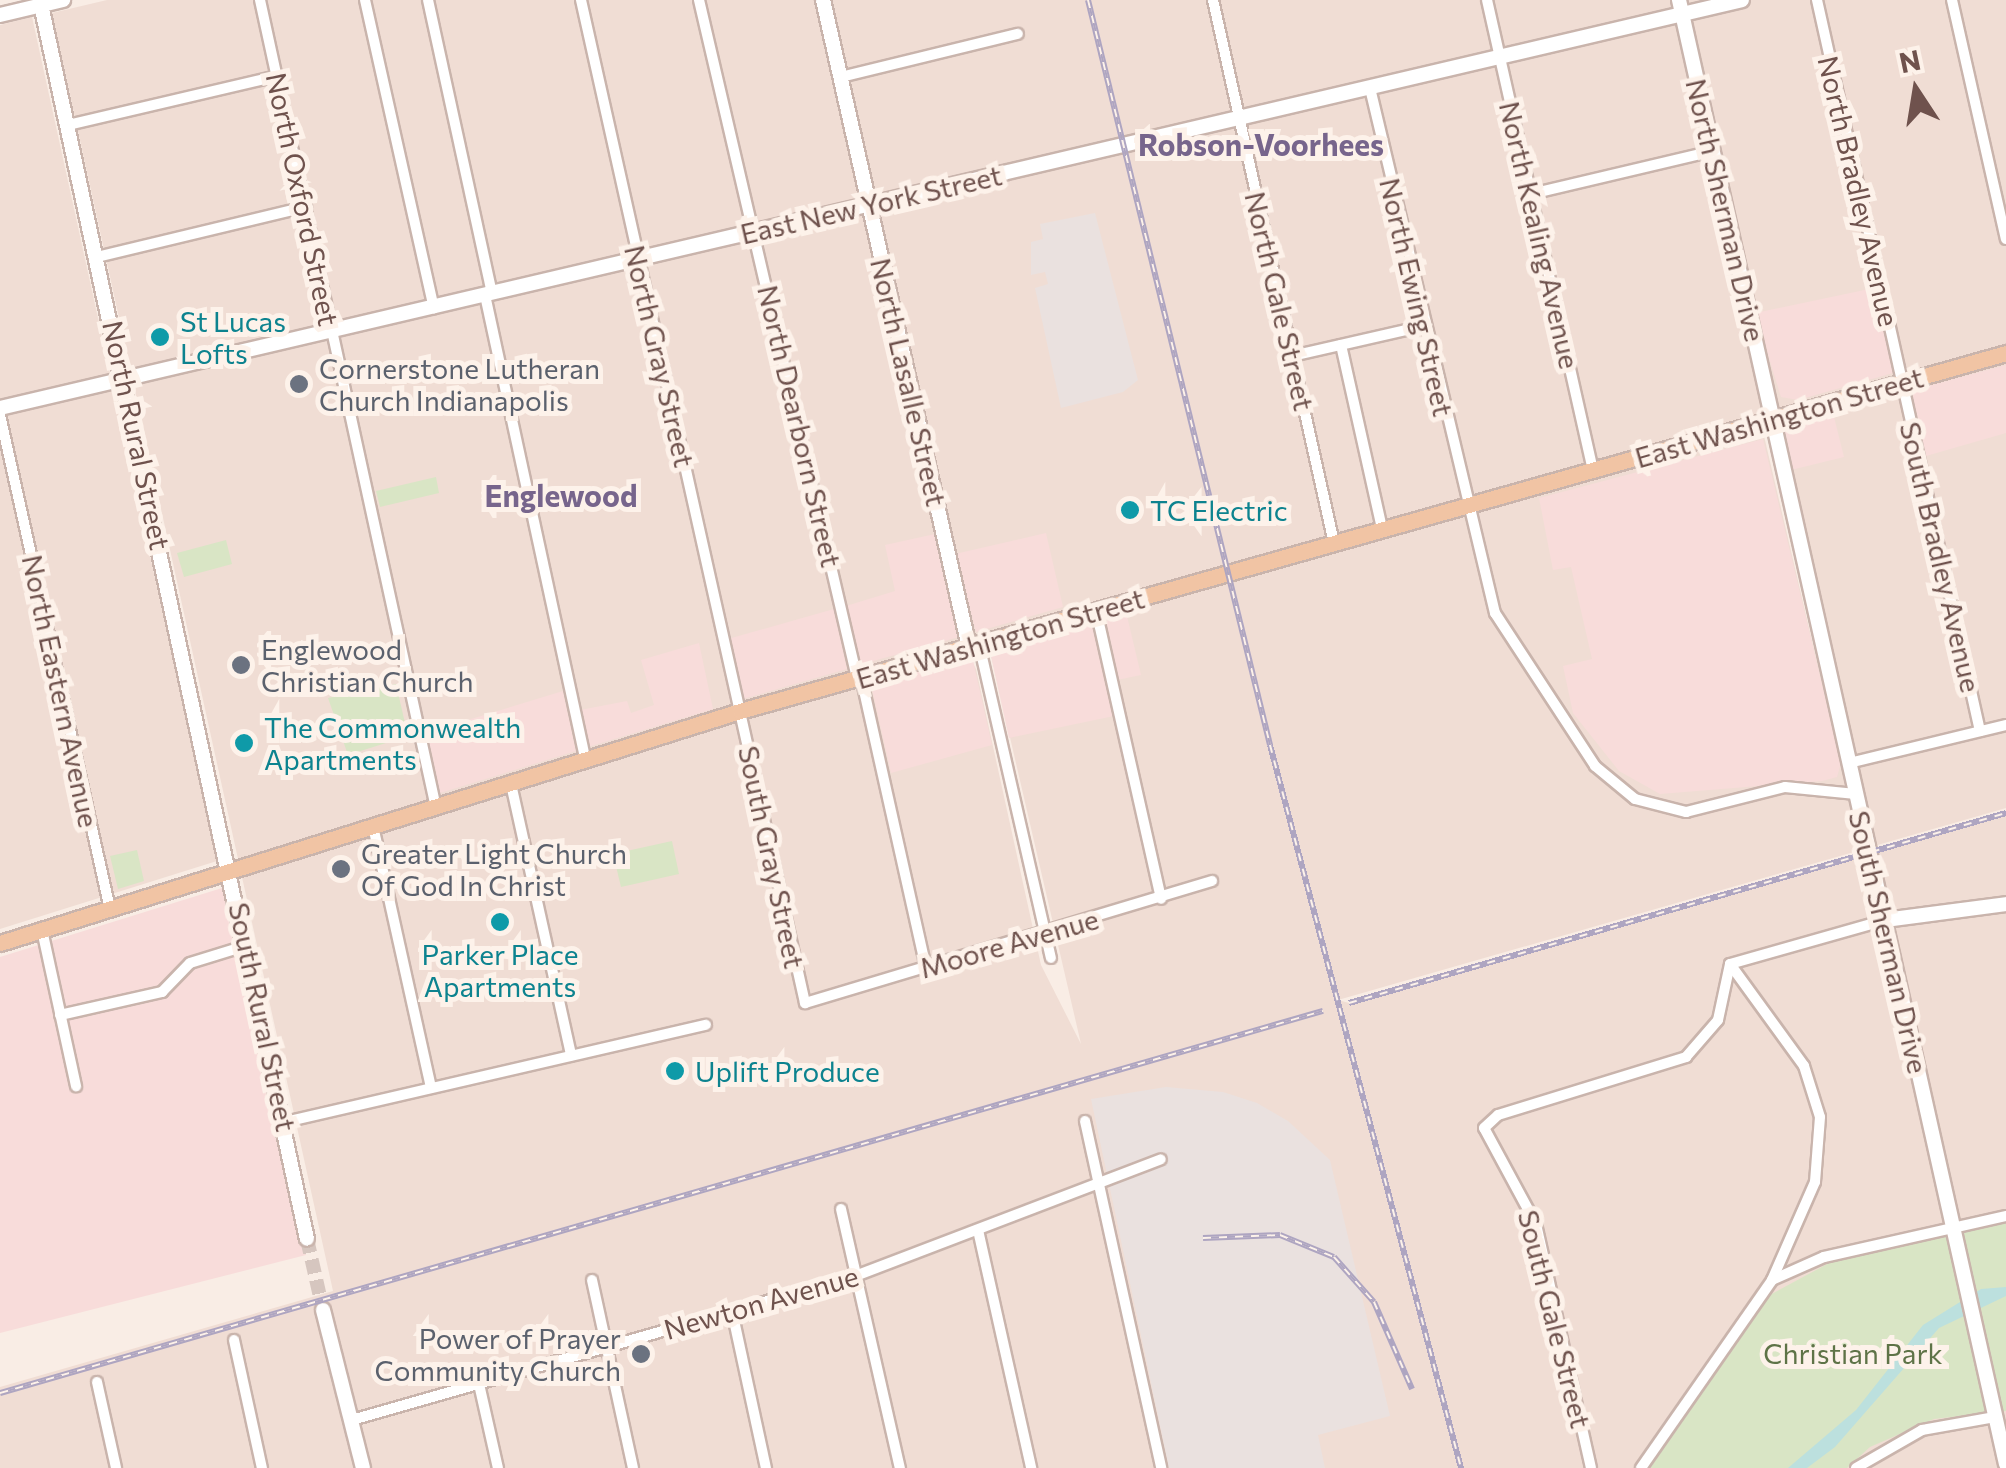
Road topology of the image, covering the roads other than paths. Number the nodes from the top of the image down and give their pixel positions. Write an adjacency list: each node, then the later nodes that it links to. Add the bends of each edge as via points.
1 (64, 0): 13 (main road)
2 (260, 0): 18 (street, North Oxford Street)
3 (365, 0): 32 (street)
4 (428, 0): 31 (street)
5 (581, 0): 30 (street, North Gray Street)
6 (699, 0): 27 (street, North Dearborn Street)
7 (823, 0): 19 (main road, North Lasalle Street)
8 (1213, 0): 21 (street, North Gale Street)
9 (1487, 0): 17 (street, North Kealing Avenue)
10 (1742, 0): 14 (main road, East New York Street)
11 (1816, 0): 39 (street, North Bradley Avenue)
12 (1952, 0): 28 (street)
13 (40, 3): 15 (main road); 22 (main road, North Rural Street)
14 (1680, 7): 17 (main road, East New York Street); 23 (main road, North Sherman Drive)
15 (0, 15)
16 (1018, 34): 19 (street)
17 (1500, 57): 20 (main road, East New York Street); 24 (street, North Kealing Avenue)
18 (277, 76): 22 (street); 26 (street, North Oxford Street)
19 (841, 77): 25 (main road, North Lasalle Street)
20 (1370, 88): 21 (main road, East New York Street); 33 (street, North Ewing Street)
21 (1239, 119): 25 (main road, East New York Street); 37 (street, North Gale Street)
22 (68, 124): 29 (main road, North Rural Street)
23 (1713, 151): 24 (street); 41 (main road, North Sherman Drive)
24 (1531, 194): 42 (street, North Kealing Avenue)
25 (870, 204): 27 (main road, East New York Street); 47 (main road, North Lasalle Street)
26 (306, 207): 29 (street); 34 (street, North Oxford Street)
27 (756, 231): 30 (main road, East New York Street); 48 (street, North Dearborn Street)
28 (2006, 239)
29 (97, 256): 38 (main road, North Rural Street)
30 (638, 259): 31 (main road, East New York Street); 49 (street, North Gray Street)
31 (489, 294): 32 (main road, East New York Street); 52 (street)
32 (434, 308): 34 (main road, East New York Street)
33 (1424, 326): 35 (street); 43 (street, North Ewing Street)
34 (332, 332): 38 (main road, East New York Street); 56 (street, North Oxford Street)
35 (1341, 344): 37 (street); 44 (street)
36 (2006, 353): 39 (main road, East Washington Street)
37 (1292, 356): 45 (street, North Gale Street)
38 (125, 379): 40 (main road, East New York Street); 58 (main road, North Rural Street)
39 (1902, 382): 41 (main road, East Washington Street); 51 (street, South Bradley Avenue)
40 (0, 412): 62 (street, North Eastern Avenue)
41 (1771, 420): 42 (main road, East Washington Street); 53 (main road, South Sherman Drive)
42 (1593, 470): 43 (main road, East Washington Street)
43 (1465, 506): 44 (main road, East Washington Street); 55 (street, North Ewing Street, via 1495,613 1595,766 1618,789 1654,807 1686,812 1779,788)
44 (1382, 530): 45 (main road, East Washington Street)
45 (1334, 543): 46 (main road, East Washington Street)
46 (1096, 610): 47 (main road, East Washington Street); 60 (street)
47 (974, 645): 48 (main road, East Washington Street); 65 (street)
48 (859, 678): 49 (main road, East Washington Street); 70 (street, North Dearborn Street)
49 (740, 712): 52 (main road, East Washington Street); 71 (street, South Gray Street)
50 (2006, 726): 51 (street)
51 (1980, 732): 53 (street)
52 (586, 761): 54 (main road, East Washington Street)
53 (1849, 763): 55 (main road, South Sherman Drive)
54 (511, 784): 56 (main road, East Washington Street); 74 (street)
55 (1856, 794): 63 (main road, South Sherman Drive)
56 (436, 808): 57 (main road, East Washington Street)
57 (373, 826): 58 (main road, East Washington Street); 76 (street)
58 (232, 871): 62 (main road, East Washington Street); 67 (main road, South Rural Street)
59 (1212, 881): 60 (street, Moore Avenue)
60 (1160, 899): 65 (street, Moore Avenue)
61 (2006, 904): 63 (main road)
62 (110, 909): 64 (main road, East Washington Street)
63 (1885, 920): 69 (street); 83 (main road, South Sherman Drive)
64 (42, 930): 66 (main road, East Washington Street); 72 (street)
65 (1045, 933): 68 (street); 70 (street, Moore Avenue)
66 (0, 943)
67 (248, 945): 72 (street, via 190,963 162,992); 77 (main road, South Rural Street)
68 (1051, 958)
69 (1730, 964): 88 (street, via 1800,1060 1820,1114 1815,1182); 107 (street, South Gale Street, via 1718,1020 1686,1056 1488,1122 1484,1133 1536,1224)
70 (926, 967): 71 (street, Moore Avenue)
71 (805, 1002)
72 (60, 1015): 75 (street)
73 (706, 1026): 74 (street)
74 (570, 1055): 76 (street)
75 (76, 1086)
76 (430, 1088): 77 (street)
77 (285, 1122): 85 (main road, South Rural Street)
78 (1085, 1122): 80 (street)
79 (1162, 1159): 80 (street, Newton Avenue)
80 (1098, 1184): 84 (street, Newton Avenue); 106 (street)
81 (841, 1209): 86 (street)
82 (2006, 1216): 83 (street)
83 (1953, 1228): 88 (street, via 1824,1256); 95 (main road, South Sherman Drive)
84 (978, 1230): 86 (street, Newton Avenue); 105 (street)
85 (311, 1239)
86 (858, 1275): 90 (street, Newton Avenue); 104 (street)
87 (592, 1280): 92 (street)
88 (1772, 1280): 108 (street)
89 (326, 1309): 96 (main road)
90 (732, 1311): 92 (street, Newton Avenue); 103 (street)
91 (234, 1340): 99 (street)
92 (606, 1347): 94 (street, Newton Avenue); 102 (street)
93 (97, 1382): 98 (street)
94 (480, 1384): 96 (street, Newton Avenue); 101 (street)
95 (2001, 1418): 97 (main road, South Sherman Drive); 109 (street, via 1922,1430)
96 (352, 1420): 100 (main road)
97 (2006, 1464)
98 (116, 1468)
99 (262, 1468)
100 (363, 1468)
101 (498, 1468)
102 (633, 1468)
103 (766, 1468)
104 (900, 1468)
105 (1030, 1468)
106 (1161, 1468)
107 (1591, 1468)
108 (1641, 1468)
109 (1856, 1468)

